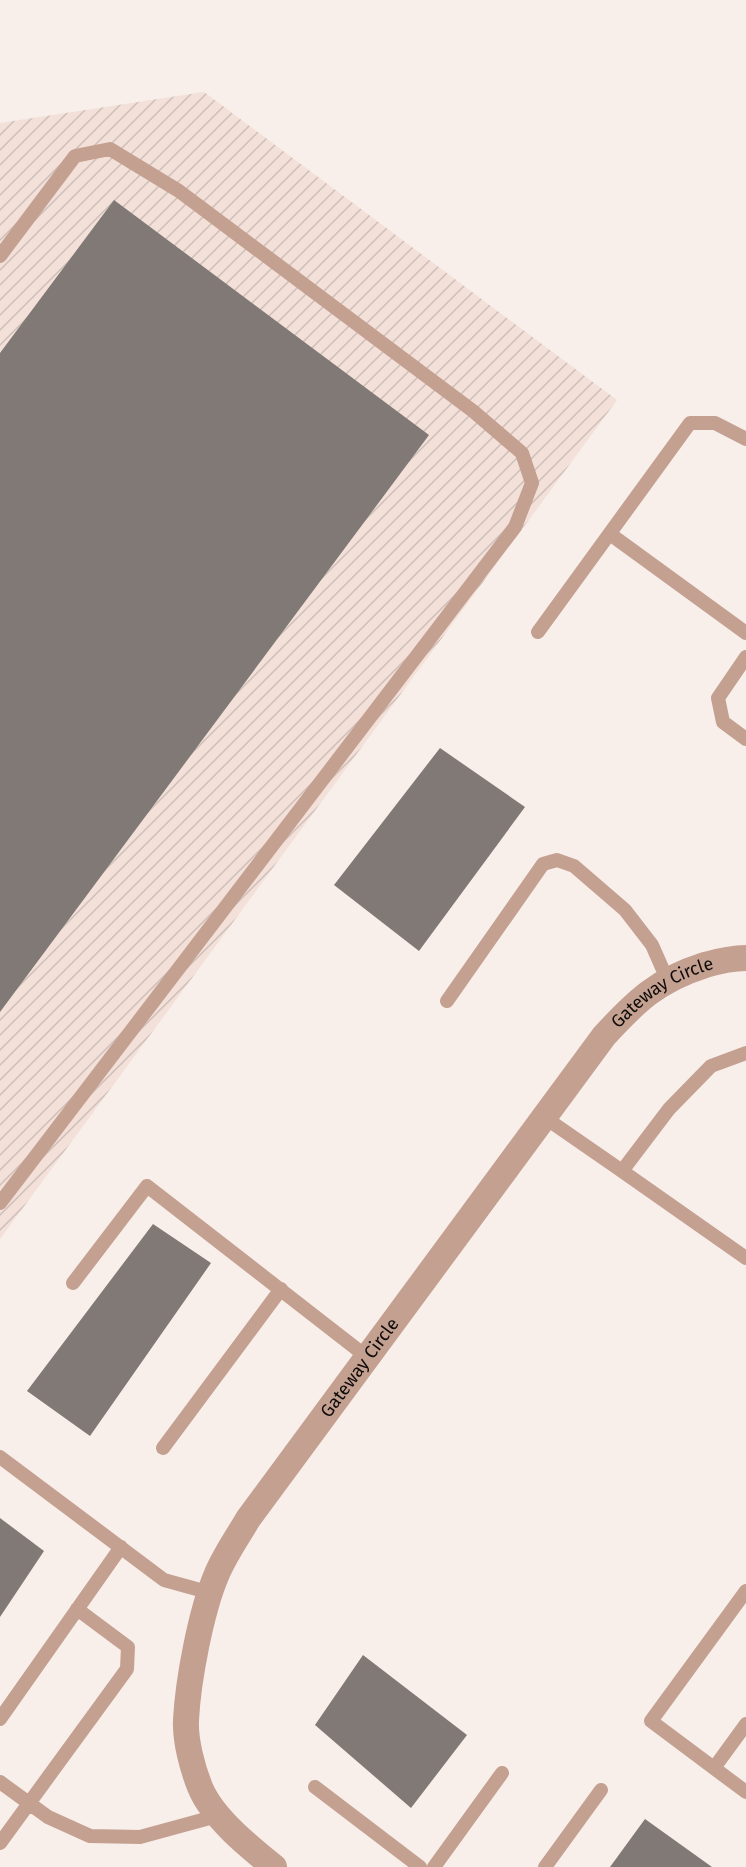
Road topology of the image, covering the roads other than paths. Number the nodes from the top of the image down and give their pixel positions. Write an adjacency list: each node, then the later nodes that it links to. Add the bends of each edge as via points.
1 (0, 256): 14 (lane, via 75,156 110,149 178,190 473,411 522,453 532,483 515,527)
2 (746, 439): 3 (lane, via 715,423 690,423)
3 (610, 534): 4 (lane); 5 (lane)
4 (538, 632)
5 (746, 633)
6 (746, 657): 7 (lane, via 718,698 723,722)
7 (746, 740)
8 (746, 958): 9 (street, Gateway Circle, via 731,958)
9 (667, 979): 10 (lane, via 652,945 625,910 574,866 558,860 543,864); 12 (street, Gateway Circle, via 631,1006 604,1036)
10 (447, 1001)
11 (746, 1053): 13 (lane, via 711,1066 669,1109)
12 (544, 1117): 13 (lane); 18 (street, Gateway Circle)
13 (622, 1171): 15 (lane)
14 (0, 1203)
15 (746, 1258)
16 (73, 1283): 17 (lane, via 147,1186)
17 (281, 1288): 18 (lane); 19 (lane)
18 (367, 1357): 23 (street, Gateway Circle, via 248,1520 216,1575)
19 (163, 1448)
20 (0, 1457): 21 (lane)
21 (120, 1547): 23 (lane, via 164,1580); 24 (lane)
22 (746, 1592): 27 (lane, via 651,1721)
23 (211, 1593): 34 (street, Gateway Circle, via 201,1628 186,1722 200,1788)
24 (77, 1609): 25 (lane); 33 (lane, via 128,1647 127,1669)
25 (0, 1719)
26 (746, 1724): 27 (lane)
27 (714, 1768): 32 (lane)
28 (502, 1773): 38 (lane)
29 (0, 1782): 33 (lane)
30 (315, 1787): 37 (lane)
31 (601, 1790): 39 (lane)
32 (746, 1792)
33 (29, 1803): 34 (lane, via 48,1817 90,1836 140,1837); 35 (lane)
34 (217, 1816): 36 (street, Gateway Circle)
35 (0, 1843)
36 (274, 1867)
37 (420, 1867)
38 (434, 1867)
39 (545, 1867)

